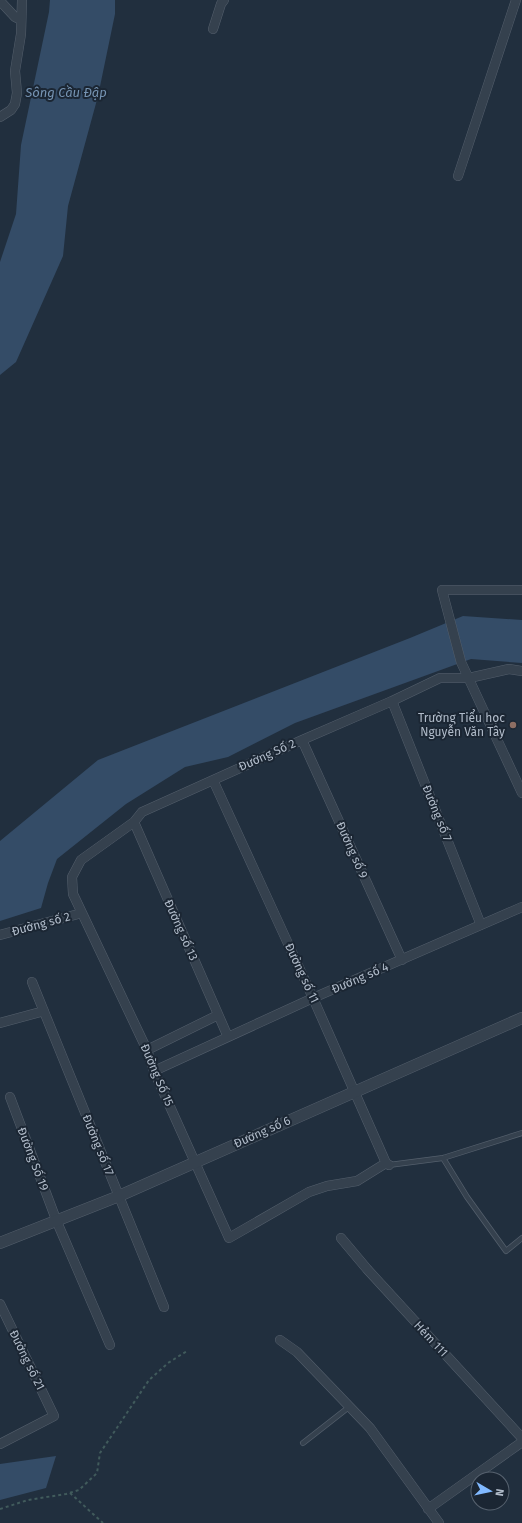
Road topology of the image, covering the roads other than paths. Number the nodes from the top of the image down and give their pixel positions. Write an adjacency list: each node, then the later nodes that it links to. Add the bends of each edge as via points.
1 (22, 0): 5 (street)
2 (224, 0): 6 (street)
3 (516, 0): 8 (street)
4 (0, 1): 5 (street)
5 (21, 20): 7 (street, via 15,71 15,104)
6 (213, 30)
7 (0, 117)
8 (458, 176)
9 (522, 590): 11 (street, via 442,590 461,662)
10 (522, 671): 11 (street, Đường Số 2, via 509,670)
11 (469, 678): 12 (street, Đường Số 2, via 440,678); 15 (street)
12 (392, 701): 13 (street, Đường Số 2); 19 (street, Đường số 7)
13 (302, 740): 14 (street, Đường Số 2); 21 (street, Đường số 9)
14 (213, 780): 16 (street, Đường Số 2, via 142,812); 23 (street, Đường số 11)
15 (522, 793)
16 (134, 822): 18 (street, Đường Số 2, via 81,860 72,877 73,894); 25 (street, Đường số 13)
17 (522, 907): 19 (street, Đường số 4)
18 (82, 913): 20 (street, Đường số 2); 29 (street, Đường Số 15)
19 (481, 925): 21 (street, Đường số 4)
20 (0, 935)
21 (402, 960): 23 (street, Đường số 4)
22 (32, 982): 24 (street, Đường số 17)
23 (314, 998): 28 (street, Đường số 4); 31 (street, Đường số 11)
24 (44, 1011): 27 (street); 37 (street, Đường số 17)
25 (218, 1015): 28 (street, Đường số 13); 29 (street)
26 (522, 1018): 31 (street, Đường số 6)
27 (0, 1023)
28 (228, 1037): 30 (street, Đường số 4)
29 (147, 1050): 30 (street, Đường Số 15)
30 (154, 1071): 35 (street, Đường Số 15)
31 (354, 1092): 35 (street, Đường số 6); 36 (street, Đường số 11)
32 (10, 1097): 38 (street, Đường Số 19)
33 (522, 1133): 34 (lane)
34 (443, 1158): 36 (lane); 40 (lane, via 467,1197 506,1251)
35 (195, 1162): 36 (street, Đường Số 15, via 229,1238 309,1192 357,1181); 37 (street, Đường số 6)
36 (388, 1164)
37 (119, 1196): 38 (street, Đường số 6); 43 (street, Đường số 17)
38 (57, 1222): 41 (street, Đường số 6); 45 (street, Đường Số 19)
39 (341, 1238): 47 (street, Hẻm 111)
40 (522, 1238)
41 (0, 1243)
42 (0, 1304): 50 (street, Đường số 21, via 54,1416)
43 (164, 1307)
44 (280, 1340): 46 (street, via 298,1352)
45 (110, 1345)
46 (349, 1408): 49 (lane); 51 (street, via 370,1428)
47 (522, 1438)
48 (522, 1442): 51 (street)
49 (303, 1443)
50 (0, 1444)
51 (428, 1509): 52 (street)
52 (439, 1523)

